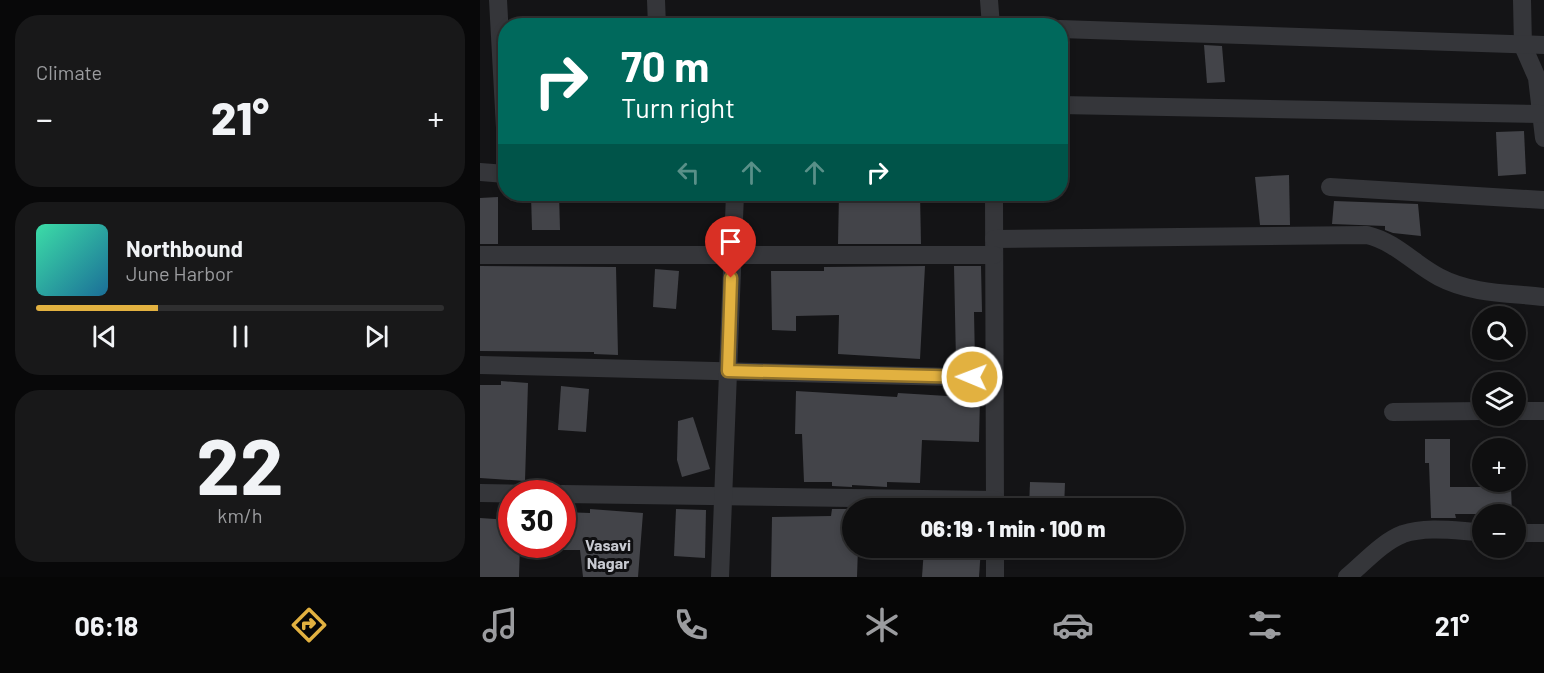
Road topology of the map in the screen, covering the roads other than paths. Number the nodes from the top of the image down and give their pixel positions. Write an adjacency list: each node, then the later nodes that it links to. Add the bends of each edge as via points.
1 (498, 0): 5 (street)
2 (656, 0): 6 (street)
3 (989, 0): 7 (street)
4 (1522, 0): 10 (street)
5 (499, 18)
6 (657, 18)
7 (990, 18)
8 (1068, 29): 10 (street)
9 (1544, 45): 10 (street)
10 (1523, 46): 12 (street, via 1537,78)
11 (1068, 105): 12 (street)
12 (1541, 114): 13 (street)
13 (1544, 138)
14 (480, 172): 15 (street)
15 (498, 173)
16 (1330, 187): 17 (street)
17 (1544, 200)
18 (735, 201): 22 (street)
19 (994, 201): 20 (street)
20 (994, 247): 22 (street); 23 (street, via 1367,235 1381,239 1455,284); 26 (street)
21 (480, 255): 22 (street)
22 (732, 255): 25 (street)
23 (1544, 297)
24 (480, 365): 25 (street)
25 (728, 371): 26 (street); 34 (street)
26 (994, 378): 35 (street)
27 (1472, 411): 30 (street)
28 (1526, 411): 29 (street)
29 (1544, 411)
30 (1393, 412)
31 (480, 493): 32 (street)
32 (498, 493)
33 (576, 494): 34 (street)
34 (723, 496): 36 (street); 41 (street)
35 (995, 498)
36 (842, 500)
37 (1472, 532): 43 (street, via 1402,534)
38 (1526, 532): 39 (street)
39 (1544, 533)
40 (995, 558): 42 (street)
41 (720, 577)
42 (995, 577)
43 (1347, 577)

